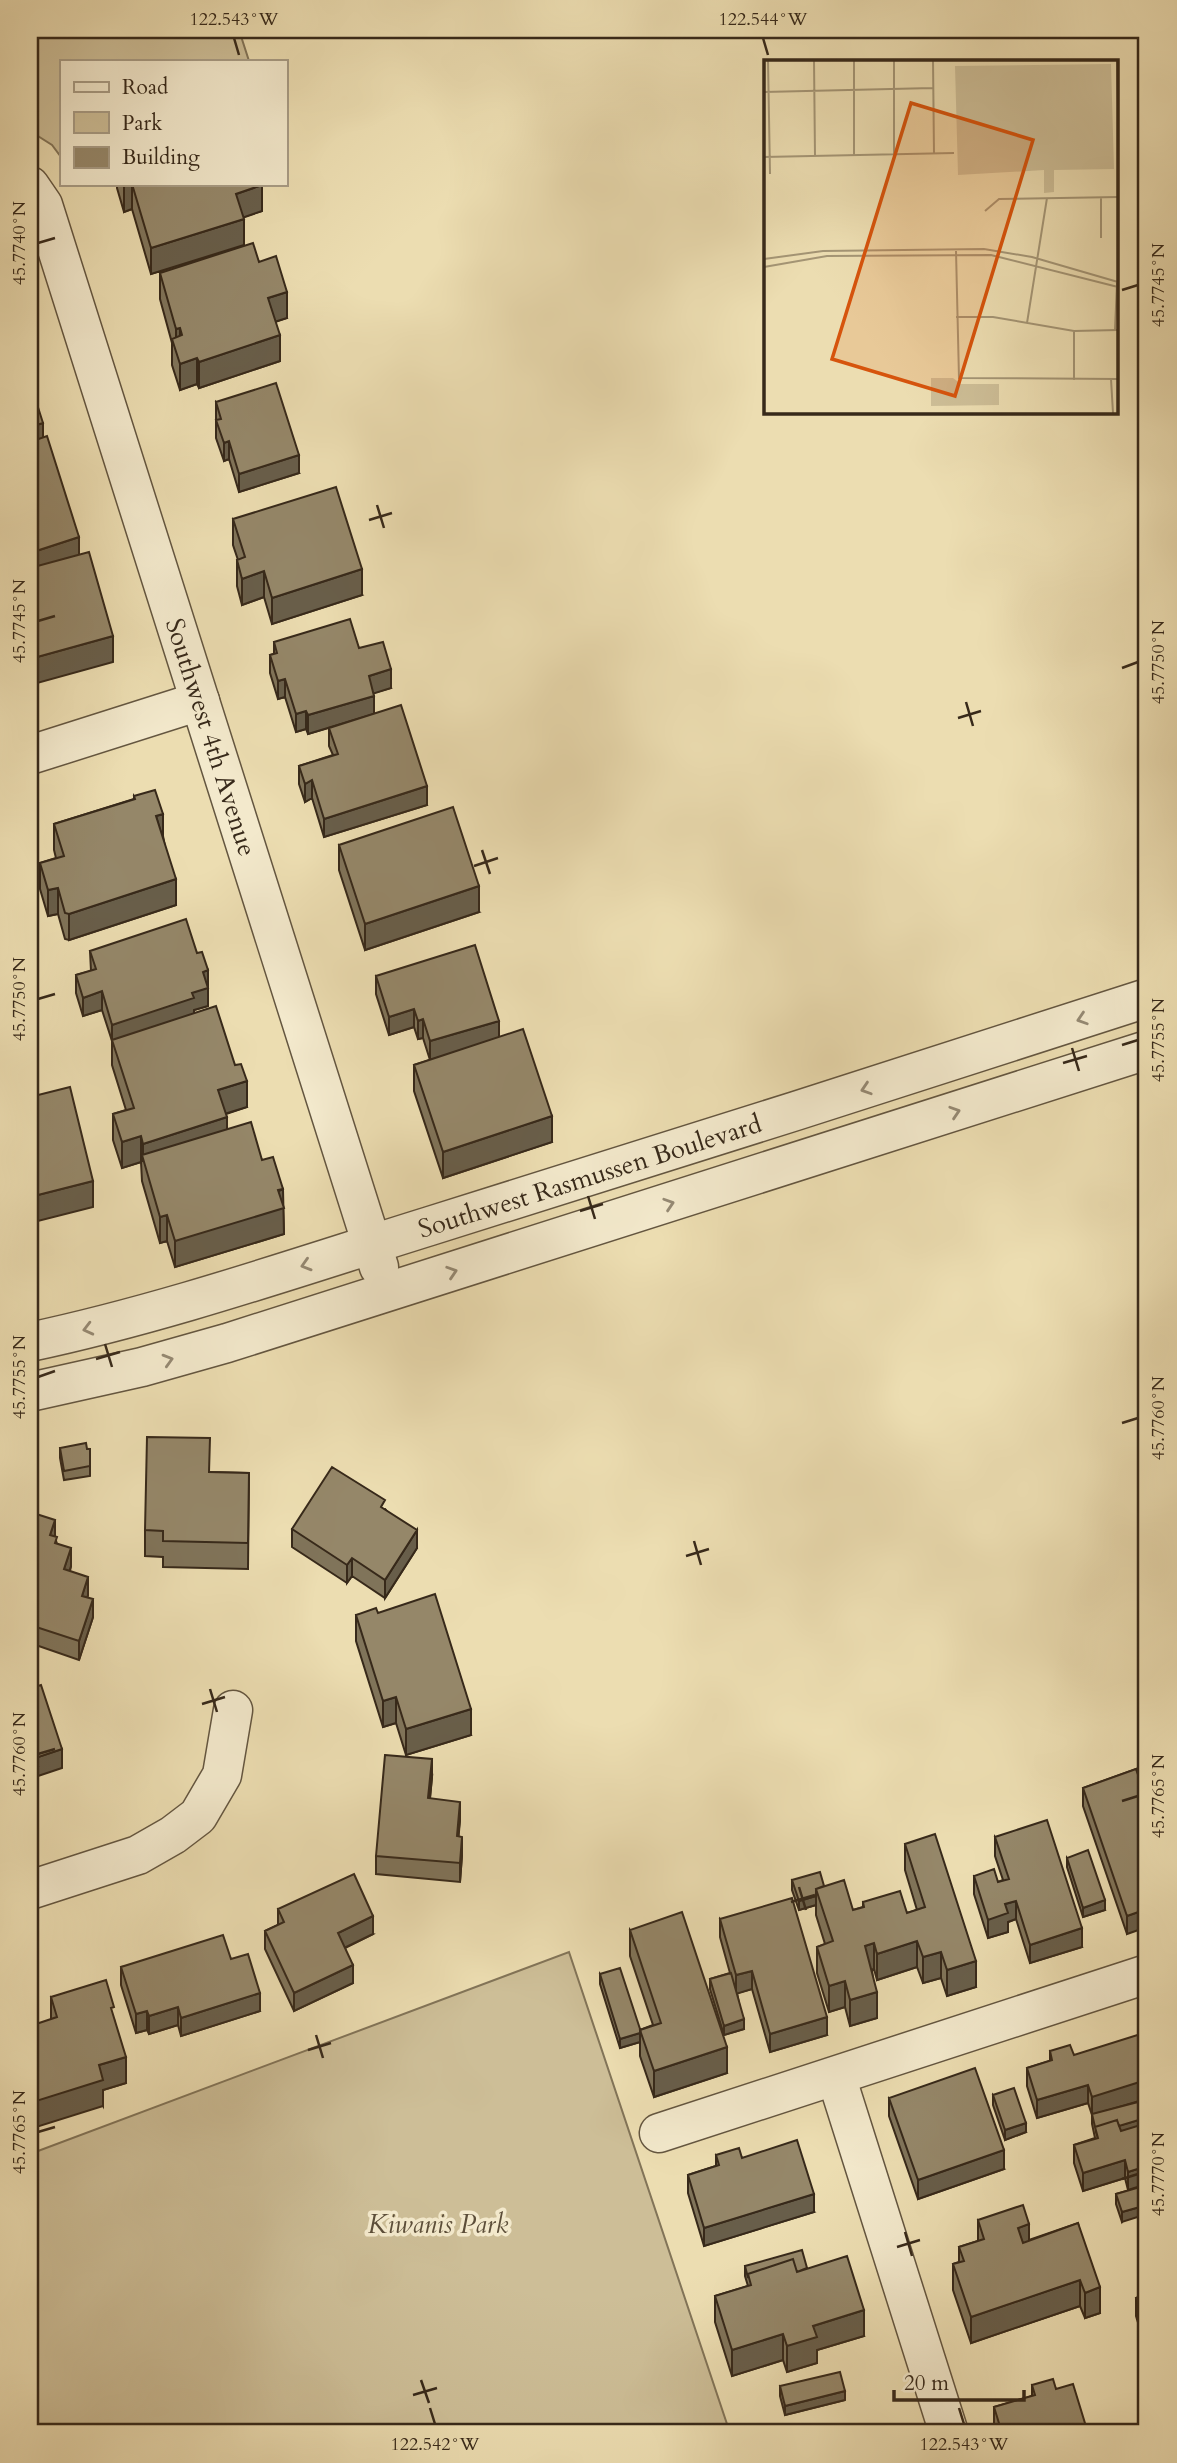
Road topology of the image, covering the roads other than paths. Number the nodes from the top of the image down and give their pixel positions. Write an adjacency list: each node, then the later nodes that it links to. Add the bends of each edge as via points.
1 (30, 186): 2 (street, Southwest 4th Avenue, via 43,205)
2 (200, 701): 3 (street); 6 (street, Southwest 4th Avenue)
3 (30, 755)
4 (1147, 998): 6 (street, Southwest Rasmussen Boulevard, one-way to 6)
5 (1147, 1050): 7 (street, Southwest Rasmussen Boulevard, one-way to 5)
6 (371, 1245): 7 (street, Southwest 4th Avenue); 8 (street, Southwest Rasmussen Boulevard, one-way to 8, via 164,1309)
7 (387, 1293): 9 (street, Southwest Rasmussen Boulevard, one-way to 7, via 142,1367)
8 (30, 1342)
9 (30, 1392)
10 (233, 1710): 11 (street, via 222,1775 198,1816 138,1855)
11 (30, 1890)
12 (1147, 1974): 13 (street)
13 (836, 2076): 14 (street); 15 (street)
14 (659, 2133)
15 (949, 2433)

